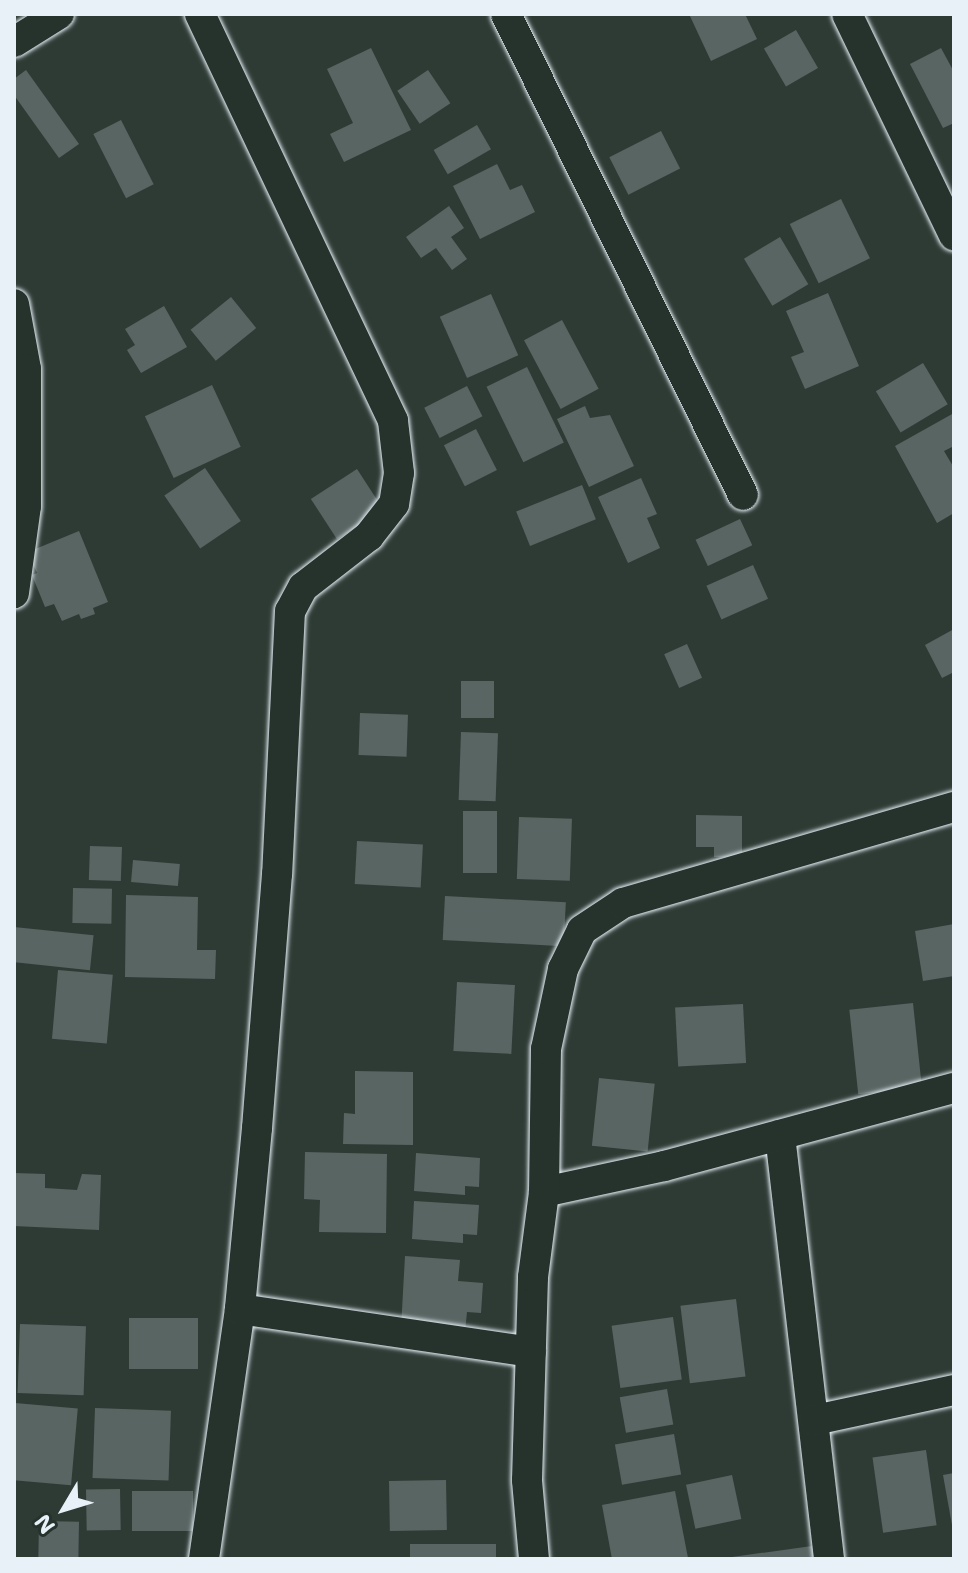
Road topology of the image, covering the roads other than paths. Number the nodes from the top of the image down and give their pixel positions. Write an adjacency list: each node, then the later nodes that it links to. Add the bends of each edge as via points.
1 (59, 14): 5 (street)
2 (200, 14): 14 (street, via 393,421 399,473 394,504 369,536 303,587 290,611 277,874)
3 (506, 14): 8 (street)
4 (847, 14): 6 (street)
5 (14, 42)
6 (954, 235)
7 (14, 304): 9 (street, via 26,369 26,506)
8 (743, 495)
9 (14, 593)
10 (954, 807): 13 (street, via 623,903 582,930 563,969 546,1049)
11 (954, 1088): 12 (street)
12 (780, 1135): 13 (street); 17 (street)
13 (544, 1192): 15 (street, via 533,1277)
14 (240, 1309): 15 (street); 18 (street)
15 (531, 1352): 19 (street, via 527,1480)
16 (954, 1390): 17 (street)
17 (815, 1420): 20 (street)
18 (204, 1559)
19 (534, 1559)
20 (829, 1559)

